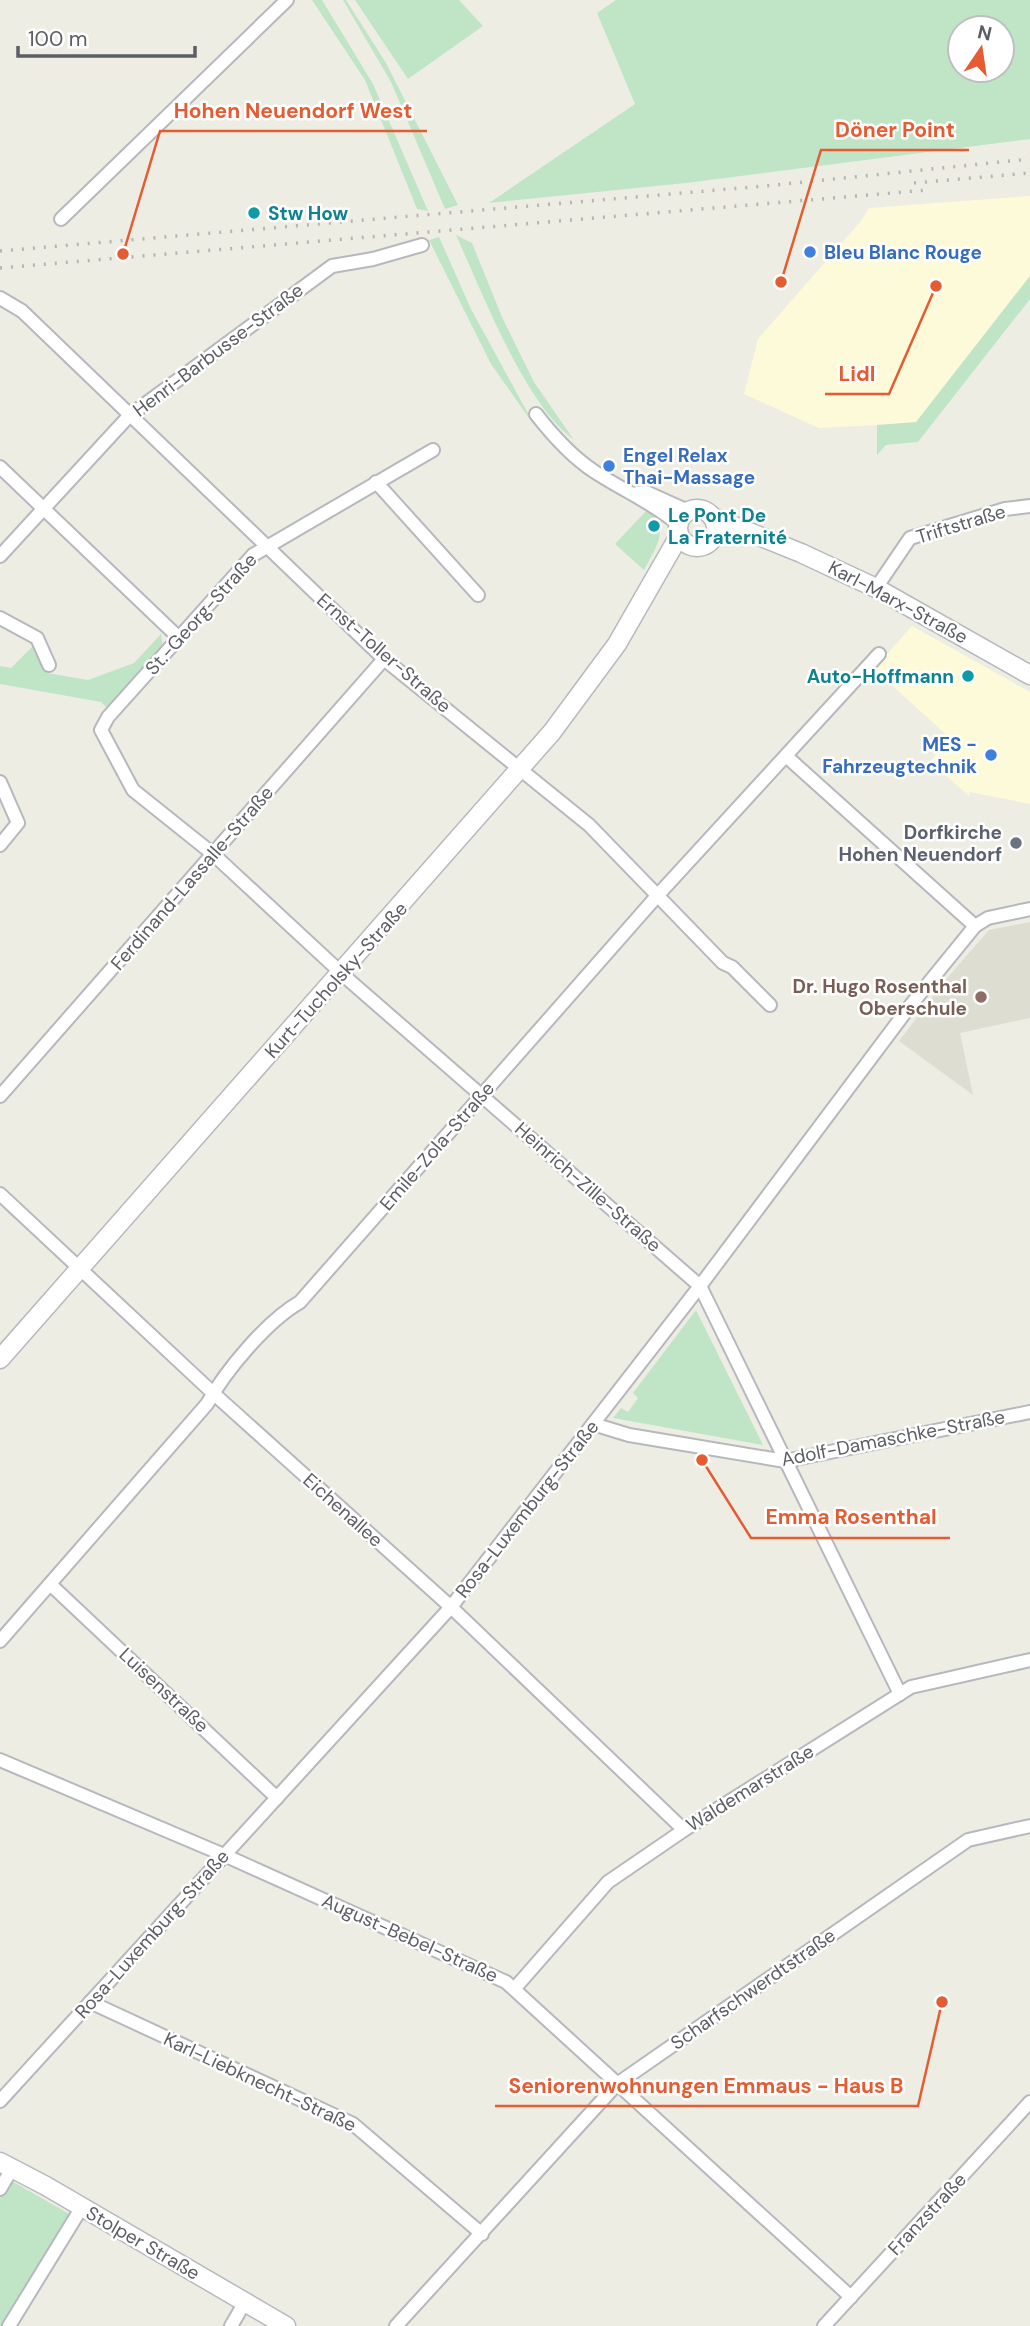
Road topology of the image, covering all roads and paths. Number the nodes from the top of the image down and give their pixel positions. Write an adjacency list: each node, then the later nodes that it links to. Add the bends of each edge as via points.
1 (287, 0): 2 (street)
2 (61, 219)
3 (422, 245): 6 (street, Henri-Barbusse-Straße, via 332,266)
4 (0, 298): 6 (street, Ernst-Toller-Straße, via 22,311)
5 (536, 414): 13 (street, Karl-Marx-Straße, via 592,470 637,493 646,492)
6 (129, 416): 11 (street, Henri-Barbusse-Straße); 16 (street, Ernst-Toller-Straße)
7 (433, 450): 9 (street, St.-Georg-Straße)
8 (0, 467): 11 (street)
9 (376, 482): 16 (street, St.-Georg-Straße, via 286,538); 19 (street)
10 (1030, 506): 18 (street, Triftstraße, via 1005,509 910,538)
11 (44, 507): 17 (street, Henri-Barbusse-Straße); 21 (street)
12 (712, 517): 13 (main road, Karl-Marx-Straße, via 704,510); 14 (main road); 15 (main road, Karl-Marx-Straße)
13 (684, 529): 14 (main road, Karl-Marx-Straße, via 705,545); 27 (main road, Kurt-Tucholsky-Straße, via 602,667)
14 (713, 536): 15 (main road, Karl-Marx-Straße)
15 (763, 537): 18 (main road, Karl-Marx-Straße)
16 (264, 546): 21 (street, St.-Georg-Straße); 23 (street, Ernst-Toller-Straße)
17 (0, 555)
18 (876, 589): 25 (main road, Karl-Marx-Straße)
19 (478, 595)
20 (0, 618): 24 (street, via 37,638)
21 (178, 638): 29 (street, St.-Georg-Straße, via 101,730)
22 (879, 654): 26 (street, Emile-Zola-Straße)
23 (384, 659): 27 (street, Ernst-Toller-Straße); 31 (street, Ferdinand-Lassalle-Straße)
24 (49, 665)
25 (1030, 675)
26 (786, 756): 32 (street, Emile-Zola-Straße); 34 (street)
27 (521, 769): 32 (street, Ernst-Toller-Straße, via 589,825); 35 (main road, Kurt-Tucholsky-Straße)
28 (0, 782): 30 (street, via 18,823)
29 (133, 790): 31 (street, Heinrich-Zille-Straße)
30 (0, 845)
31 (214, 854): 35 (street, Heinrich-Zille-Straße); 38 (street, Ferdinand-Lassalle-Straße)
32 (657, 896): 36 (street, Ernst-Toller-Straße); 37 (street, Emile-Zola-Straße)
33 (1030, 909): 34 (street, via 988,918)
34 (975, 926): 41 (street, Rosa-Luxemburg-Straße)
35 (342, 972): 37 (street, Heinrich-Zille-Straße); 40 (main road, Kurt-Tucholsky-Straße)
36 (770, 1005)
37 (481, 1095): 41 (street, Heinrich-Zille-Straße); 43 (street, Emile-Zola-Straße, via 300,1302 283,1312)
38 (0, 1096)
39 (0, 1194): 40 (street, Eichenallee)
40 (80, 1268): 42 (main road, Kurt-Tucholsky-Straße); 43 (street, Eichenallee)
41 (700, 1286): 45 (street, Rosa-Luxemburg-Straße); 46 (street, Heinrich-Zille-Straße)
42 (0, 1359)
43 (213, 1393): 47 (street, Emile-Zola-Straße); 48 (street, Eichenallee)
44 (1030, 1412): 46 (street, Adolf-Damaschke-Straße)
45 (593, 1424): 46 (street, Adolf-Damaschke-Straße, via 657,1440); 48 (street, Rosa-Luxemburg-Straße)
46 (785, 1461): 51 (street, Heinrich-Zille-Straße)
47 (50, 1584): 49 (street, Emile-Zola-Straße); 53 (street, Luisenstraße)
48 (451, 1607): 53 (street, Rosa-Luxemburg-Straße); 55 (street, Eichenallee)
49 (0, 1641)
50 (1030, 1660): 51 (street, Waldemarstraße, via 911,1687)
51 (900, 1694): 55 (street, Waldemarstraße)
52 (0, 1760): 56 (street, August-Bebel-Straße)
53 (277, 1798): 56 (street, Rosa-Luxemburg-Straße)
54 (1030, 1826): 59 (street, Scharfschwerdtstraße, via 979,1836 957,1847)
55 (684, 1830): 57 (street, Waldemarstraße, via 608,1882)
56 (224, 1855): 57 (street, August-Bebel-Straße); 58 (street, Rosa-Luxemburg-Straße)
57 (515, 1988): 59 (street, August-Bebel-Straße)
58 (90, 2002): 60 (street, Rosa-Luxemburg-Straße); 65 (street, Karl-Liebknecht-Straße, via 353,2124)
59 (617, 2084): 65 (street, Scharfschwerdtstraße); 66 (street, August-Bebel-Straße)
60 (2, 2094)
61 (1030, 2102): 66 (street, Franzstraße)
62 (6, 2165): 63 (street); 64 (main road, Stolper Straße)
63 (0, 2189)
64 (82, 2207): 67 (main road, Stolper Straße); 68 (street)
65 (482, 2234): 71 (street, Scharfschwerdtstraße)
66 (851, 2297): 72 (street, Franzstraße)
67 (245, 2302): 69 (street); 70 (main road, Stolper Straße)
68 (9, 2326)
69 (231, 2326)
70 (286, 2326)
71 (396, 2326)
72 (824, 2326)

